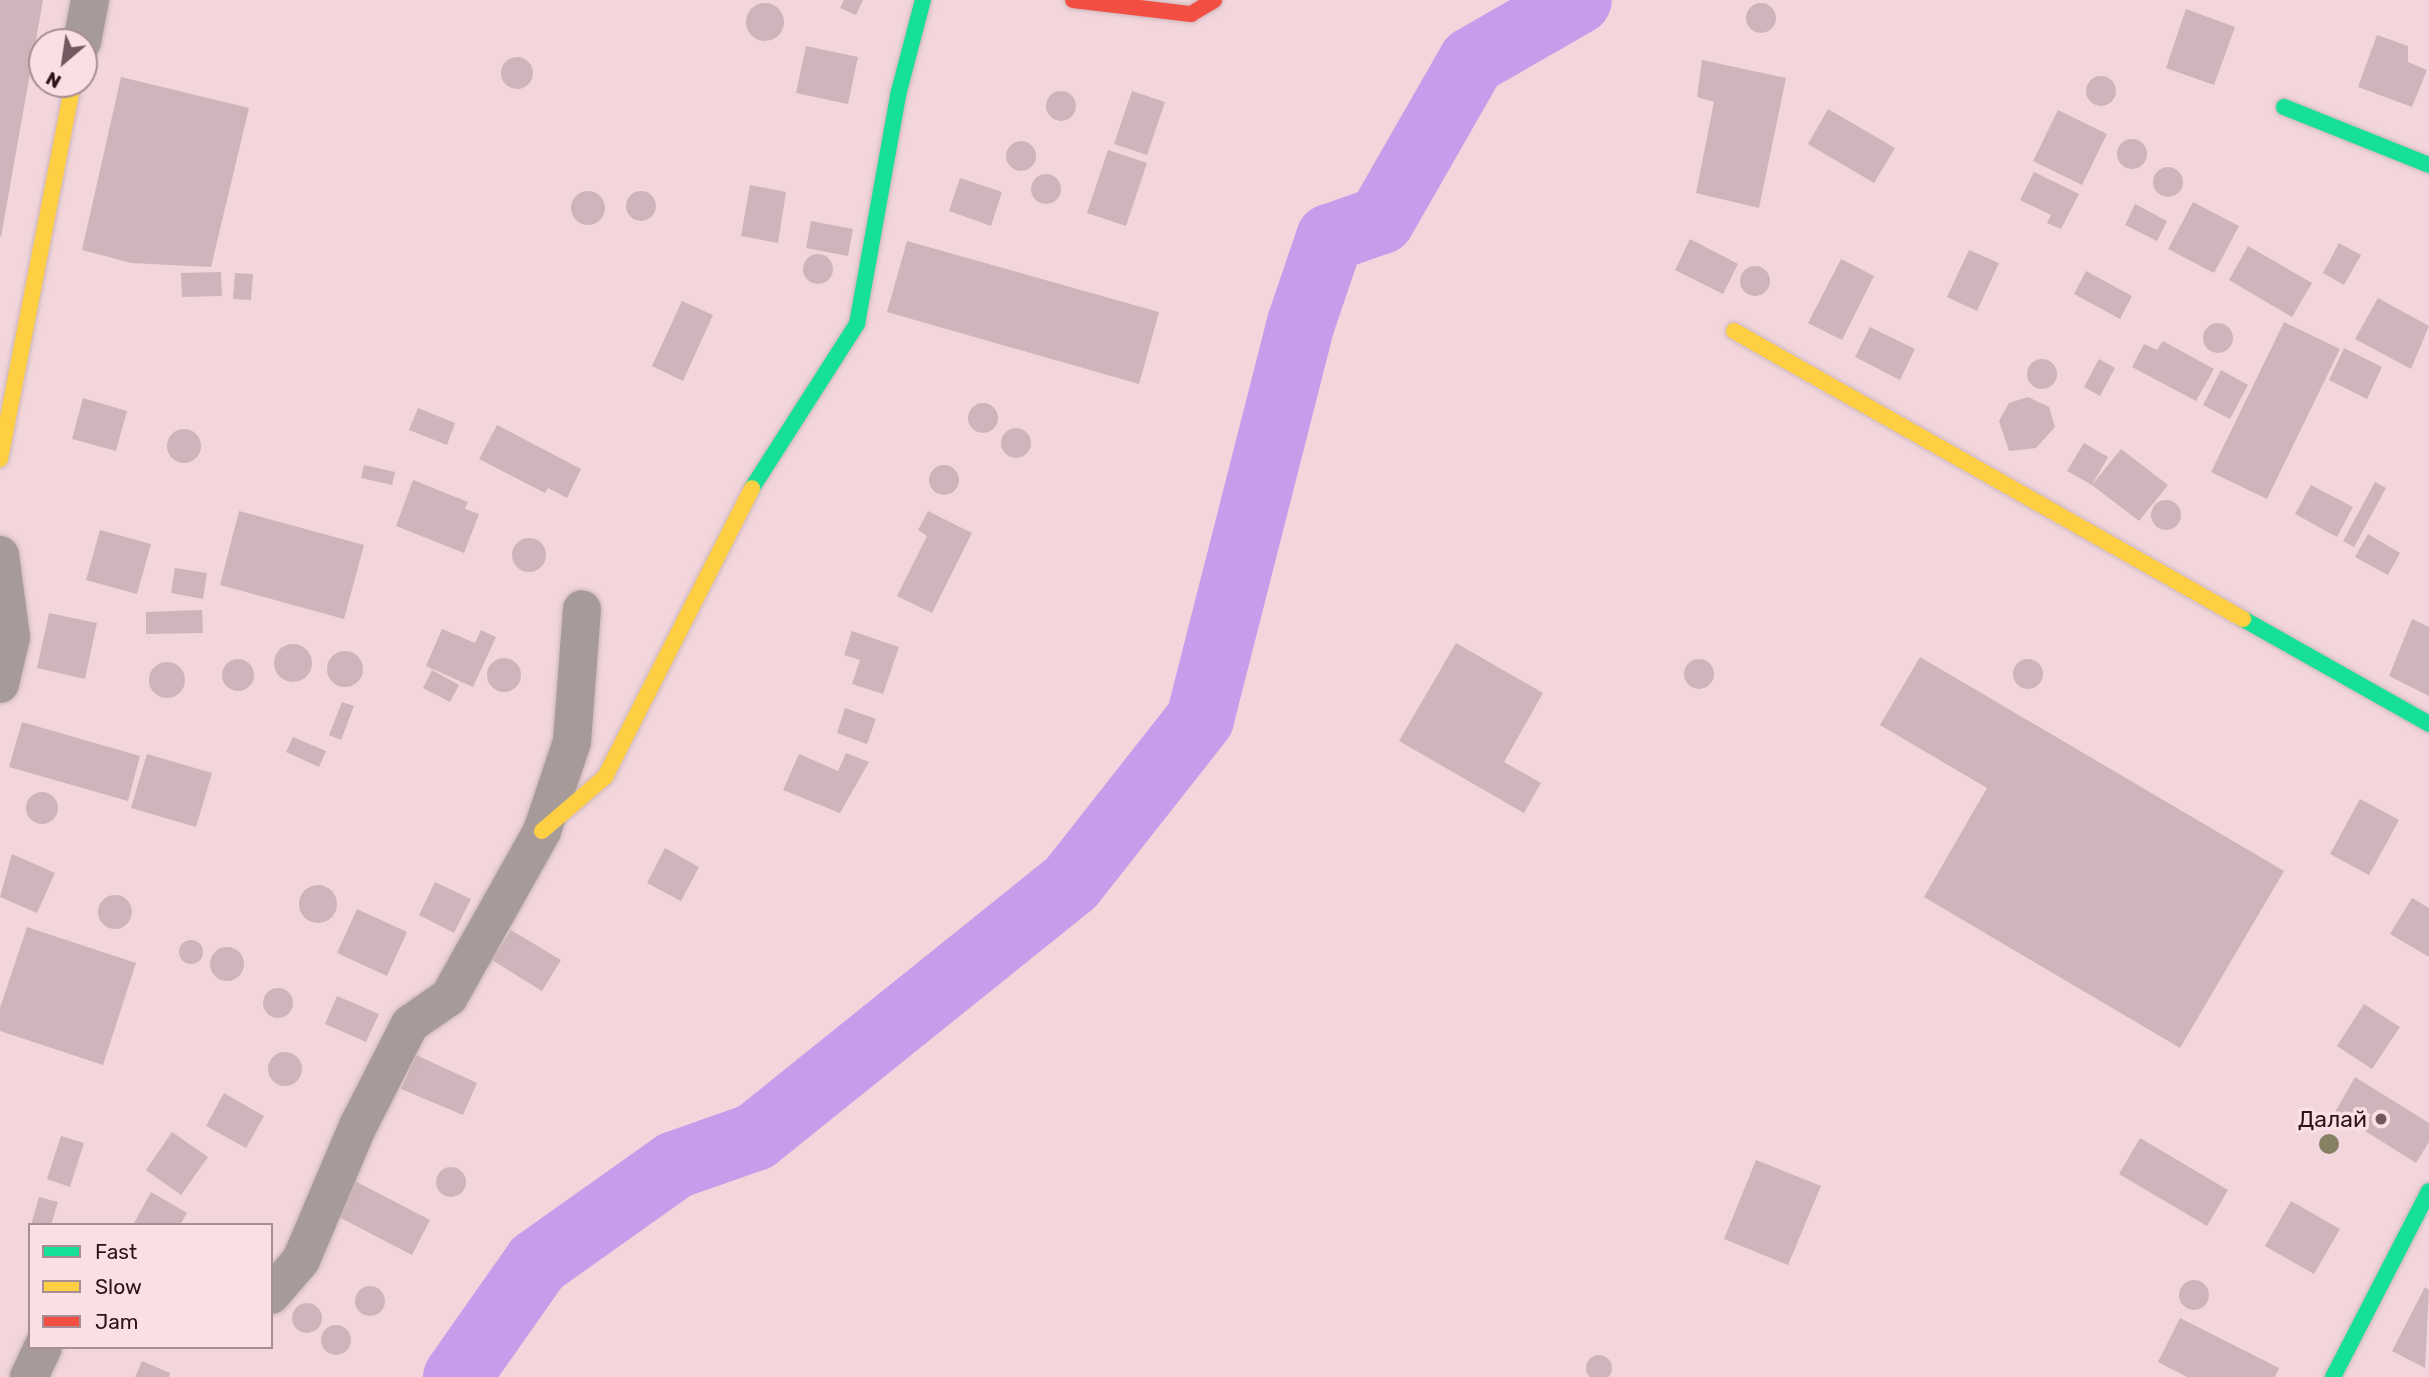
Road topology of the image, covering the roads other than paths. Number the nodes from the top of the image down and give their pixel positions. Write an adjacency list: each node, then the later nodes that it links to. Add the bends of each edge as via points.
1 (90, 0): 5 (street)
2 (923, 0): 15 (street, via 898,95 857,324 745,499 606,777)
3 (1073, 0): 4 (street, via 1191,14)
4 (1214, 0)
5 (85, 28)
6 (71, 98): 10 (street)
7 (2284, 107): 8 (street)
8 (2429, 165)
9 (1734, 331): 14 (street)
10 (0, 459)
11 (0, 555): 13 (street, via 11,637)
12 (582, 610): 15 (street, via 572,742)
13 (0, 684)
14 (2429, 724)
15 (542, 831): 17 (street, via 449,997 410,1024 358,1126 301,1260)
16 (2429, 1191): 20 (street)
17 (273, 1293)
18 (42, 1349): 19 (street)
19 (29, 1377)
20 (2333, 1377)

